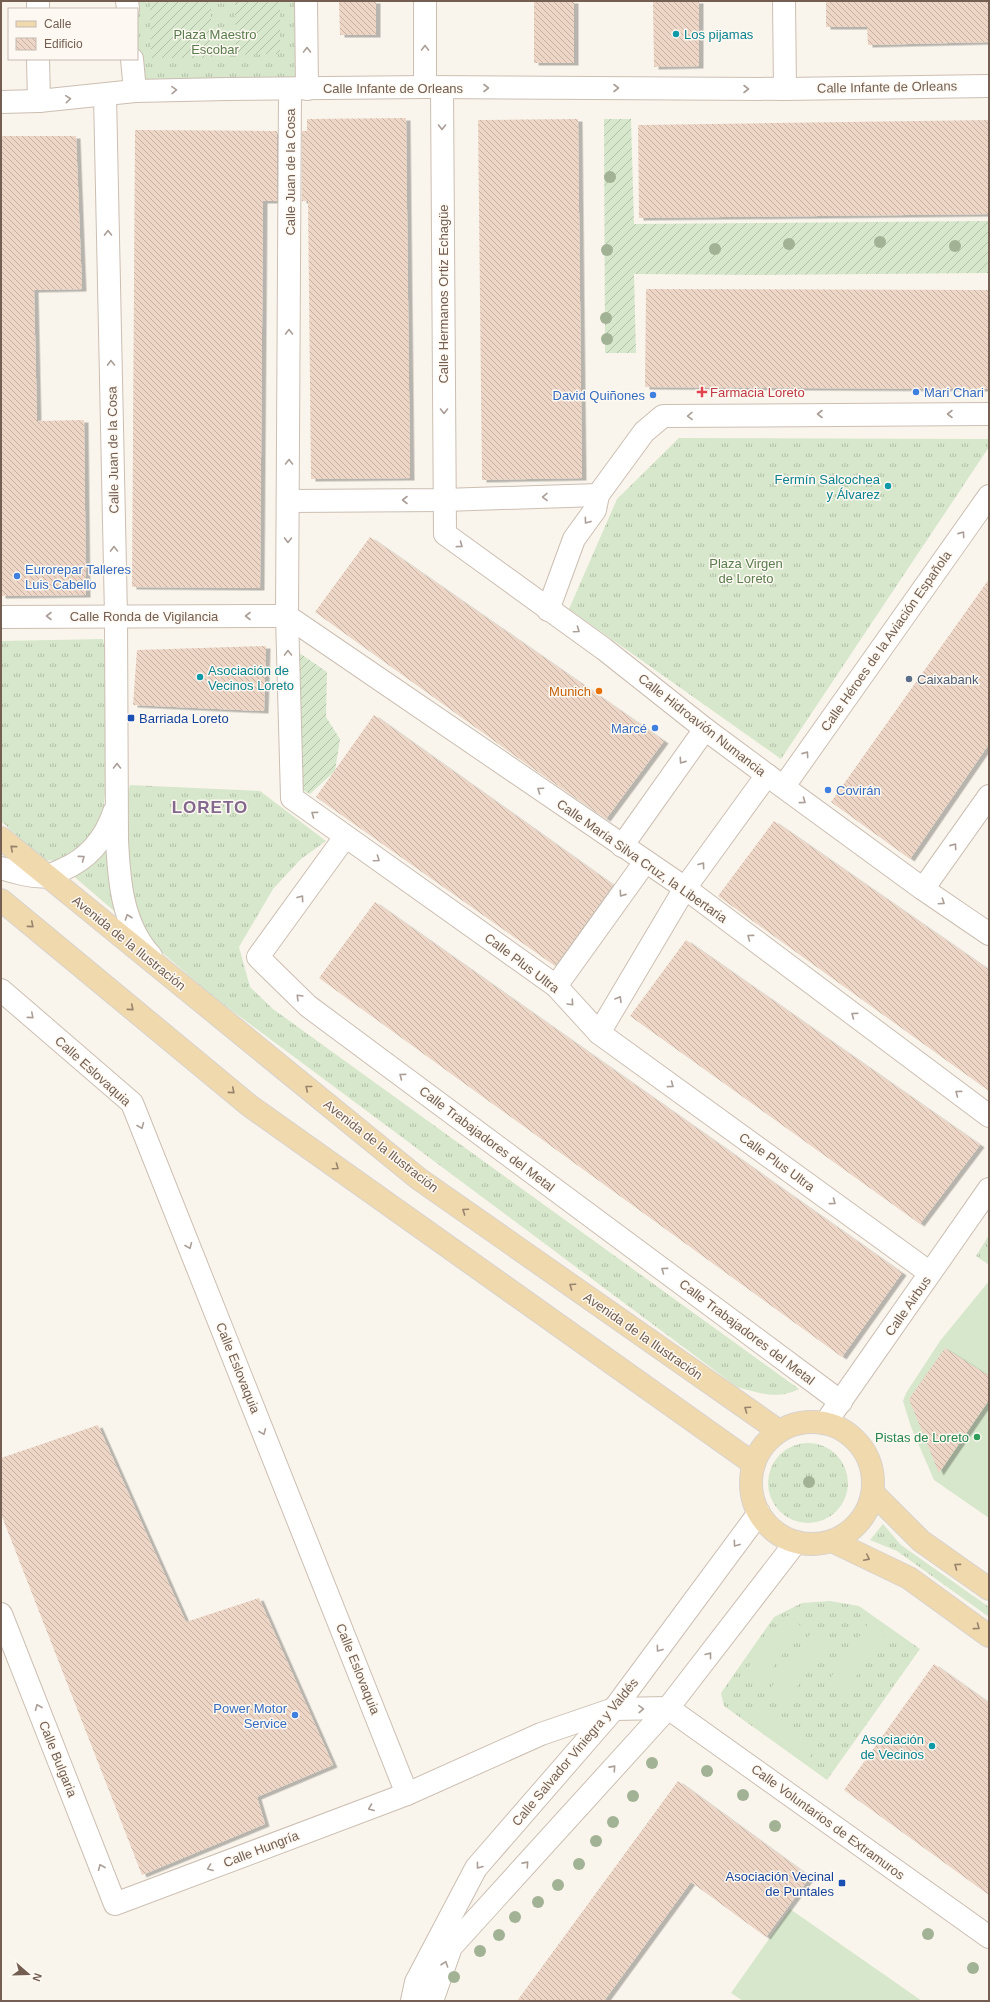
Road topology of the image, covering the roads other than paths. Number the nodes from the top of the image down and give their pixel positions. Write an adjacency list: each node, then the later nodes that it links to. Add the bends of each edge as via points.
1 (306, 1): 8 (street, one-way to 1)
2 (425, 1): 7 (street, Calle Hermanos Ortiz Echagüe, one-way to 2)
3 (784, 1): 9 (street)
4 (38, 60): 12 (street)
5 (132, 60): 10 (street)
6 (989, 86): 9 (street, Calle Infante de Orleans)
7 (433, 88): 8 (street, Calle Infante de Orleans); 9 (street, Calle Infante de Orleans, one-way to 9); 17 (street, Calle Hermanos Ortiz Echagüe, one-way to 17)
8 (298, 89): 10 (street, Calle Infante de Orleans, one-way to 8); 18 (street, Calle Juan de la Cosa, one-way to 8)
9 (785, 89)
10 (135, 91): 11 (street, Calle Infante de Orleans)
11 (105, 95): 12 (street, Calle Infante de Orleans, one-way to 11); 20 (street, Calle Juan de la Cosa, one-way to 11)
12 (39, 101): 13 (street, Calle Infante de Orleans)
13 (1, 102)
14 (989, 414): 15 (street, one-way to 15, via 663,416 644,432)
15 (598, 495): 17 (street, one-way to 17); 19 (street, one-way to 19, via 595,510 574,539)
16 (989, 496): 24 (street, Calle Héroes de la Aviación Española, one-way to 16)
17 (444, 500): 18 (street, one-way to 18); 19 (street, Calle Hidroavión Numancia, one-way to 19, via 445,534)
18 (289, 501): 21 (street, Calle Juan de la Cosa, one-way to 21)
19 (548, 610): 23 (street, Calle Hidroavión Numancia, one-way to 23, via 604,649)
20 (116, 616): 21 (street, Calle Ronda de Vigilancia, one-way to 20); 22 (street, Calle Ronda de Vigilancia, one-way to 22); 26 (street, Calle Juan de la Cosa, one-way to 20)
21 (287, 616): 27 (street, Calle Plus Ultra, one-way to 21, via 292,798); 29 (street, Calle María Silva Cruz, la Libertaria, one-way to 21)
22 (1, 617)
23 (705, 729): 24 (street, Calle Hidroavión Numancia); 29 (street, one-way to 29)
24 (775, 781): 33 (street, Calle Héroes de la Aviación Española, one-way to 24); 34 (street, Calle Hidroavión Numancia, one-way to 34)
25 (989, 796): 34 (street, one-way to 25)
26 (117, 805): 32 (street, Calle Juan de la Cosa, one-way to 26, via 82,860 99,843); 37 (street, Calle Juan de la Cosa, one-way to 26, via 137,939 126,914 118,873)
27 (345, 837): 38 (street, Calle Plus Ultra, one-way to 38); 44 (street, Calle Trabajadores del Metal, one-way to 27, via 308,1006 258,957)
28 (1, 838): 32 (main road, Avenida de la Ilustración, one-way to 28)
29 (622, 846): 30 (street, Calle María Silva Cruz, la Libertaria)
30 (644, 862): 33 (street, Calle María Silva Cruz, la Libertaria); 38 (street, one-way to 38)
31 (1, 868): 32 (street, Calle Juan de la Cosa, via 28,875)
32 (47, 876): 37 (main road, Avenida de la Ilustración)
33 (685, 888): 40 (street, Calle Héroes de la Aviación Española, one-way to 33); 41 (street, Calle María Silva Cruz, la Libertaria, one-way to 33)
34 (923, 889): 36 (street, Calle Hidroavión Numancia, one-way to 36)
35 (1, 900): 47 (main road, one-way to 47, via 250,1106)
36 (989, 934)
37 (165, 972): 46 (main road, Avenida de la Ilustración, one-way to 37, via 419,1179)
38 (556, 986): 40 (street, Calle Plus Ultra, one-way to 40)
39 (1, 990): 57 (street, Calle Eslovaquia, one-way to 57, via 132,1103)
40 (599, 1033): 43 (street, Calle Plus Ultra, one-way to 43)
41 (989, 1116)
42 (989, 1189): 43 (street, Calle Airbus)
43 (930, 1273): 44 (street, Calle Airbus)
44 (841, 1402): 45 (street, Calle Airbus)
45 (826, 1422): 46 (main road, via 794,1424); 48 (main road, via 854,1437 864,1449 874,1478)
46 (779, 1431): 47 (main road, via 763,1446)
47 (754, 1464): 49 (main road, via 751,1481)
48 (873, 1493): 50 (main road, via 868,1509 859,1522 847,1533); 52 (main road, one-way to 48, via 921,1540)
49 (758, 1513): 51 (main road, via 768,1526 781,1536); 56 (street, Calle Salvador Viniegra y Valdés, one-way to 56)
50 (832, 1541): 51 (main road, via 814,1544); 54 (main road, one-way to 54, via 909,1578)
51 (796, 1542): 55 (street, one-way to 51)
52 (989, 1589)
53 (1, 1614): 58 (street, Calle Bulgaria, one-way to 53)
54 (989, 1636)
55 (668, 1708): 56 (street, Calle Hungría, one-way to 55); 59 (street, Calle Voluntarios de Extramuros); 61 (street, one-way to 55, via 451,1947)
56 (614, 1709): 57 (street, Calle Hungría, via 541,1734); 60 (street, Calle Salvador Viniegra y Valdés, one-way to 60, via 476,1868 416,1982)
57 (407, 1794): 58 (street, Calle Hungría, one-way to 58)
58 (115, 1904)
59 (989, 1937)
60 (412, 2001)
61 (432, 2001)

